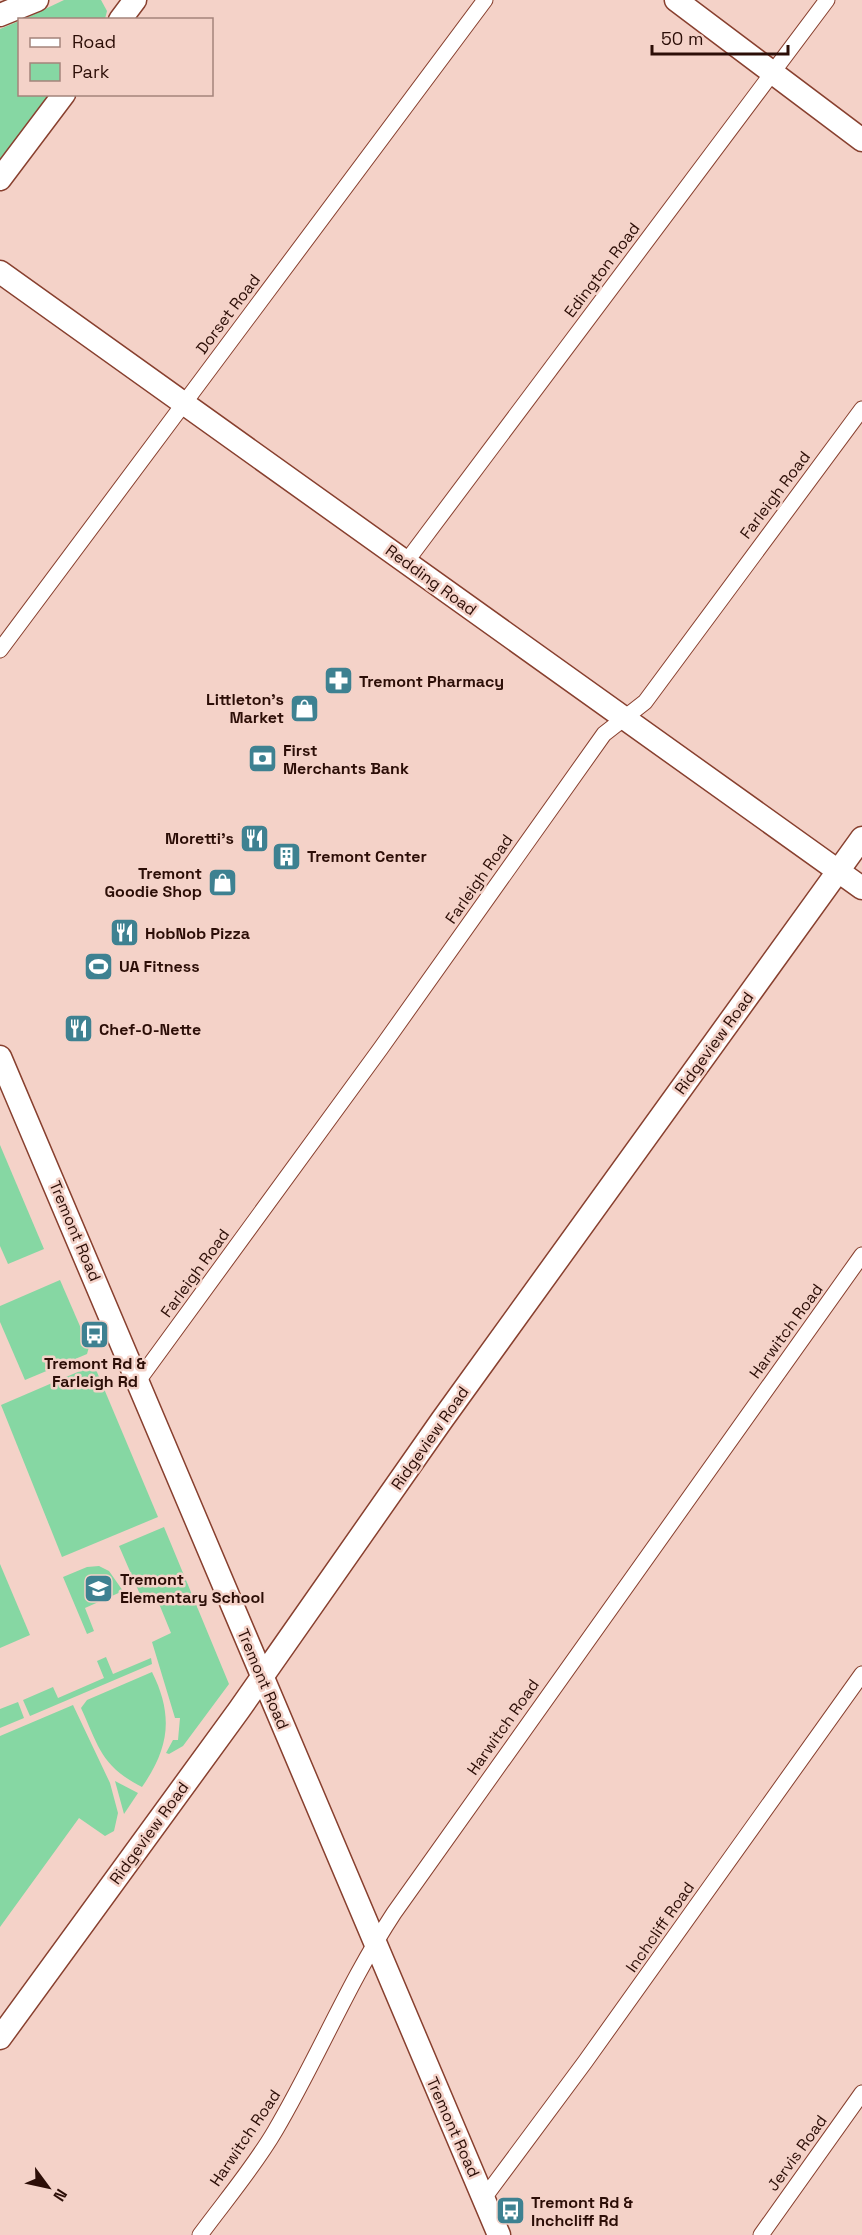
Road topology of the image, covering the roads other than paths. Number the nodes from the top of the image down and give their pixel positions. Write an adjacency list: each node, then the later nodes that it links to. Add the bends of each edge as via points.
1 (37, 0): 6 (main road)
2 (135, 0): 7 (main road)
3 (485, 0): 13 (street, Dorset Road)
4 (676, 0): 8 (main road)
5 (826, 0): 8 (street, Edington Road)
6 (0, 15)
7 (122, 18)
8 (773, 72): 10 (main road); 15 (street, Edington Road)
9 (62, 96): 11 (main road)
10 (862, 140)
11 (0, 179)
12 (0, 272): 13 (main road, Redding Road)
13 (183, 404): 15 (main road, Redding Road); 16 (street, Dorset Road)
14 (862, 409): 17 (street, Farleigh Road, via 645,702)
15 (406, 562): 17 (main road, Redding Road)
16 (0, 650)
17 (624, 718): 19 (main road, Redding Road); 23 (street, Farleigh Road, via 595,746)
18 (862, 838): 19 (main road, Ridgeview Road)
19 (837, 871): 20 (main road, Redding Road); 25 (main road, Ridgeview Road)
20 (862, 888)
21 (0, 1057): 23 (main road, Tremont Road)
22 (862, 1256): 26 (street, Harwitch Road)
23 (138, 1381): 25 (main road, Tremont Road)
24 (862, 1674): 29 (street, Inchcliff Road)
25 (262, 1677): 26 (main road, Tremont Road); 27 (main road, Ridgeview Road)
26 (375, 1942): 29 (main road, Tremont Road); 30 (street, Harwitch Road, via 274,2134)
27 (0, 2038)
28 (862, 2093): 32 (street, Jervis Road)
29 (484, 2198): 31 (main road, Tremont Road)
30 (200, 2235)
31 (499, 2235)
32 (760, 2235)

